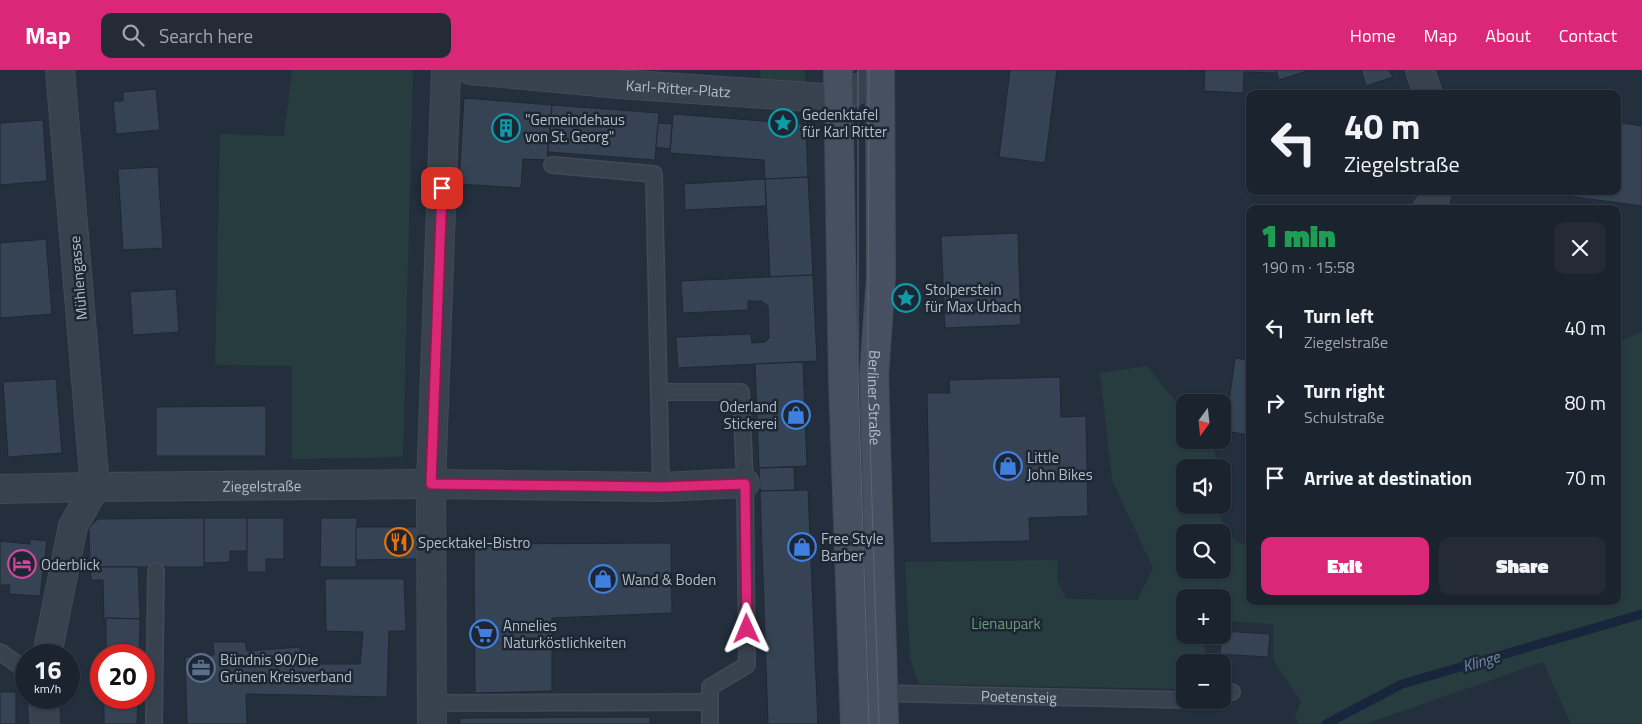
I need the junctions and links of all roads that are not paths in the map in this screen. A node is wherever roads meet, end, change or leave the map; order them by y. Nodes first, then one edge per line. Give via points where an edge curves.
1 (60, 70) edge
2 (446, 70) edge
3 (470, 70) edge
4 (838, 70) edge
5 (1420, 70) edge
6 (880, 74) edge
7 (1427, 90) edge
8 (839, 99) junction
9 (552, 165) dead end
10 (659, 392) junction
11 (431, 484) junction
12 (745, 484) junction
13 (95, 487) junction
14 (661, 487) junction
15 (0, 489) edge
16 (156, 571) dead end
17 (50, 644) edge
18 (0, 652) edge
19 (15, 662) edge
20 (853, 692) junction
21 (882, 692) junction
22 (1176, 700) edge
23 (710, 702) junction
24 (43, 709) edge
25 (431, 713) edge
26 (44, 724) edge
27 (154, 724) edge
28 (710, 724) edge
29 (855, 724) edge
30 (884, 724) edge

1 - 13 street, Mühlengasse
2 - 11 street
3 - 8 street, Karl-Ritter-Platz
4 - 8 street, Berliner Straße
5 - 7 street
6 - 8 street
6 - 21 street, Berliner Straße via 881,277 874,375
8 - 20 street, Berliner Straße
9 - 10 lane via 654,174
10 - 12 lane via 741,392
10 - 14 lane
11 - 13 street, Ziegelstraße
11 - 14 street, Ziegelstraße
11 - 25 street
12 - 14 street, Ziegelstraße
12 - 23 lane via 748,666 710,687
13 - 15 street, Ziegelstraße
13 - 17 street via 73,526
16 - 27 lane
18 - 19 lane
20 - 21 lane, Poetensteig
20 - 29 street, Berliner Straße
21 - 22 lane, Poetensteig
21 - 30 street, Berliner Straße
23 - 25 lane
23 - 28 lane
24 - 26 street

